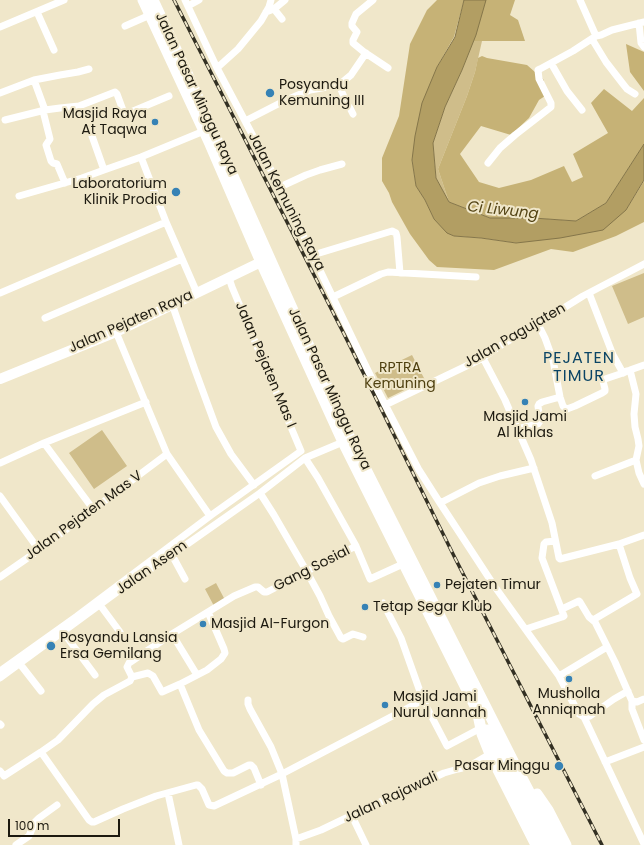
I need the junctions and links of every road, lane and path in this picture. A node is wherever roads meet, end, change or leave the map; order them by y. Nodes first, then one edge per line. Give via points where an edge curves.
1 (64, 0) edge
2 (143, 0) edge
3 (153, 0) edge
4 (199, 0) edge
5 (271, 0) edge
6 (285, 0) edge
7 (373, 0) edge
8 (580, 0) edge
9 (187, 3) edge
10 (274, 9) junction
11 (37, 12) junction
12 (266, 12) junction
13 (145, 17) junction
14 (282, 19) dead end
15 (642, 22) edge
16 (125, 26) dead end
17 (0, 27) edge
18 (594, 38) junction
19 (644, 47) edge
20 (54, 50) dead end
21 (366, 53) junction
22 (551, 63) junction
23 (216, 68) junction
24 (388, 68) dead end
25 (89, 69) dead end
26 (34, 80) junction
27 (339, 85) junction
28 (0, 93) edge
29 (635, 94) dead end
30 (169, 96) dead end
31 (582, 110) dead end
32 (44, 111) junction
33 (353, 114) dead end
34 (5, 120) dead end
35 (245, 121) junction
36 (92, 131) dead end
37 (202, 132) junction
38 (141, 157) junction
39 (488, 163) dead end
40 (342, 164) dead end
41 (104, 170) junction
42 (65, 183) junction
43 (280, 187) junction
44 (19, 196) dead end
45 (166, 222) junction
46 (313, 255) junction
47 (182, 259) junction
48 (259, 263) junction
49 (644, 264) edge
50 (400, 273) junction
51 (231, 277) junction
52 (476, 277) dead end
53 (0, 293) edge
54 (197, 293) junction
55 (588, 293) junction
56 (333, 297) junction
57 (172, 304) junction
58 (45, 318) dead end
59 (538, 324) junction
60 (116, 332) junction
61 (483, 358) junction
62 (644, 365) edge
63 (630, 370) junction
64 (623, 373) junction
65 (0, 378) edge
66 (560, 397) junction
67 (146, 402) junction
68 (385, 405) junction
69 (517, 428) junction
70 (343, 442) junction
71 (44, 443) junction
72 (167, 454) junction
73 (306, 458) junction
74 (636, 460) junction
75 (0, 463) edge
76 (534, 468) junction
77 (595, 476) dead end
78 (644, 484) edge
79 (254, 485) junction
80 (260, 492) junction
81 (0, 496) edge
82 (440, 503) junction
83 (93, 509) junction
84 (210, 516) junction
85 (644, 535) edge
86 (555, 541) junction
87 (618, 544) junction
88 (356, 546) junction
89 (39, 550) junction
90 (172, 555) junction
91 (403, 564) junction
92 (307, 572) junction
93 (0, 577) edge
94 (185, 579) dead end
95 (641, 593) edge
96 (383, 603) dead end
97 (100, 605) junction
98 (562, 609) junction
99 (208, 612) junction
100 (593, 620) junction
101 (526, 629) junction
102 (64, 632) junction
103 (120, 632) dead end
104 (172, 634) junction
105 (363, 637) dead end
106 (607, 647) junction
107 (20, 664) junction
108 (0, 671) edge
109 (95, 675) dead end
110 (197, 675) junction
111 (559, 676) junction
112 (132, 677) junction
113 (0, 678) edge
114 (180, 684) junction
115 (41, 691) dead end
116 (628, 691) junction
117 (644, 699) edge
118 (248, 700) dead end
119 (423, 700) junction
120 (632, 702) junction
121 (477, 710) junction
122 (584, 717) junction
123 (481, 728) junction
124 (644, 740) edge
125 (644, 747) edge
126 (41, 752) junction
127 (490, 754) junction
128 (605, 762) junction
129 (0, 770) edge
130 (519, 772) junction
131 (282, 774) junction
132 (261, 784) junction
133 (168, 793) junction
134 (58, 805) dead end
135 (352, 816) junction
136 (296, 842) edge
137 (644, 844) edge
138 (16, 845) edge
139 (179, 845) edge
140 (366, 845) edge
141 (536, 845) edge
142 (547, 845) edge
143 (557, 845) edge
144 (566, 845) edge

1 - 11 street
2 - 13 main road, Jalan Pasar Minggu Raya
3 - 130 main road, Jalan Pasar Minggu Raya via 350,438
4 - 9 street
5 - 12 street
6 - 10 street
7 - 21 street via 356,14 352,22 357,32 353,43
8 - 18 street
9 - 23 street, Jalan Kemuning Raya
10 - 12 street
10 - 14 street
11 - 17 street
11 - 20 street
12 - 23 street via 238,49
13 - 16 street
13 - 37 main road, Jalan Pasar Minggu Raya
15 - 18 street
15 - 19 street via 641,43
18 - 22 street
18 - 29 street via 604,60 627,89
21 - 24 street
21 - 27 street via 351,75
22 - 31 street via 567,91
22 - 39 street via 538,70 539,81 551,107 500,148
23 - 35 street, Jalan Kemuning Raya
25 - 26 street
26 - 28 street
26 - 32 street
27 - 33 street
27 - 35 street via 310,90
30 - 32 street via 125,114 116,92 79,106
32 - 34 street
32 - 42 street via 50,140 46,145 51,161 57,164
35 - 43 street, Jalan Kemuning Raya
36 - 41 street
37 - 38 street
37 - 48 main road, Jalan Pasar Minggu Raya
38 - 41 street
38 - 45 street
40 - 43 street via 306,175
41 - 42 street
42 - 44 street
43 - 46 street, Jalan Kemuning Raya
45 - 47 street
45 - 53 street
46 - 50 street via 392,231 397,237
46 - 56 street, Jalan Kemuning Raya
47 - 54 street
47 - 58 street
48 - 51 main road, Jalan Pejaten Raya
48 - 70 main road, Jalan Pasar Minggu Raya
49 - 55 street, Jalan Pagujaten
50 - 52 street
50 - 56 street via 381,274
51 - 54 main road, Jalan Pejaten Raya
51 - 79 street, Jalan Pejaten Mas I via 232,287 301,451
54 - 57 main road, Jalan Pejaten Raya
55 - 59 street, Jalan Pagujaten
55 - 64 street
56 - 68 street, Jalan Kemuning Raya
57 - 60 main road, Jalan Pejaten Raya
57 - 79 street via 216,427 231,454
59 - 61 street, Jalan Pagujaten
59 - 66 street via 553,360
60 - 65 main road, Jalan Pejaten Raya
60 - 67 street
61 - 68 street, Jalan Pagujaten
61 - 69 street
62 - 63 street
63 - 64 street
63 - 74 street via 636,394 634,414 639,446
64 - 66 street via 605,379 605,391 575,406 565,408
66 - 69 street via 539,404 538,424
67 - 71 street
67 - 72 street
68 - 82 street, Jalan Kemuning Raya via 419,470
69 - 76 street
70 - 73 street, Jalan Asem
70 - 91 main road, Jalan Pasar Minggu Raya
71 - 75 street
71 - 83 street
72 - 83 street, Jalan Pejaten Mas V
72 - 84 street
73 - 80 street, Jalan Asem
73 - 88 street
74 - 77 street
74 - 78 street
76 - 82 street via 479,483
76 - 86 street via 552,523
79 - 84 street
80 - 90 street, Jalan Asem
80 - 92 street
81 - 89 street
82 - 101 street, Jalan Kemuning Raya
83 - 89 street, Jalan Pejaten Mas V
84 - 108 street
85 - 87 street
86 - 87 street via 560,559
86 - 98 street via 544,544 542,558
87 - 95 street via 630,578
88 - 91 street, Gang Sosial via 373,577
88 - 92 street, Gang Sosial
89 - 93 street, Jalan Pejaten Mas V
90 - 94 street
90 - 97 street, Jalan Asem
91 - 121 main road, Jalan Pasar Minggu Raya
92 - 99 street, Gang Sosial via 267,592 255,587
92 - 105 street via 341,638 353,634
95 - 100 street
96 - 119 street via 401,638
97 - 102 street, Jalan Asem
97 - 103 street
98 - 100 street via 579,601
98 - 101 street via 562,618
99 - 104 street, Gang Sosial
99 - 110 street via 225,653 207,670
100 - 106 street
101 - 111 street, Jalan Kemuning Raya
102 - 107 street, Jalan Asem
102 - 109 street
104 - 110 street
104 - 112 street, Gang Sosial via 129,663 127,667
106 - 111 street
106 - 116 street
107 - 113 street, Jalan Asem
107 - 115 street
110 - 114 street
111 - 122 street, Jalan Kemuning Raya via 579,714
112 - 114 street via 148,673 153,676 162,692
112 - 126 street via 130,681 93,704 58,740
114 - 132 street via 199,730 224,771 233,773 251,765
116 - 120 street
116 - 122 street via 590,716
117 - 120 street
118 - 131 street via 250,710 272,747
119 - 123 street via 451,744
119 - 131 street
120 - 124 street via 632,709
121 - 123 main road, Jalan Pasar Minggu Raya
121 - 142 main road, Jalan Pasar Minggu Raya
122 - 128 street, Jalan Kemuning Raya
123 - 127 main road, Jalan Pasar Minggu Raya
125 - 128 street
126 - 129 street via 4,776
126 - 133 street via 92,822
127 - 135 street, Jalan Rajawali via 473,764 444,773
127 - 141 main road, Jalan Pasar Minggu Raya
128 - 137 street, Jalan Kemuning Raya
130 - 143 main road, Jalan Pasar Minggu Raya
130 - 144 main road, Jalan Pasar Minggu Raya via 548,810
131 - 132 street
131 - 136 street
132 - 133 street via 211,806 198,785
133 - 139 street
134 - 138 street via 39,818 29,836
135 - 136 street, Jalan Rajawali
135 - 140 street

